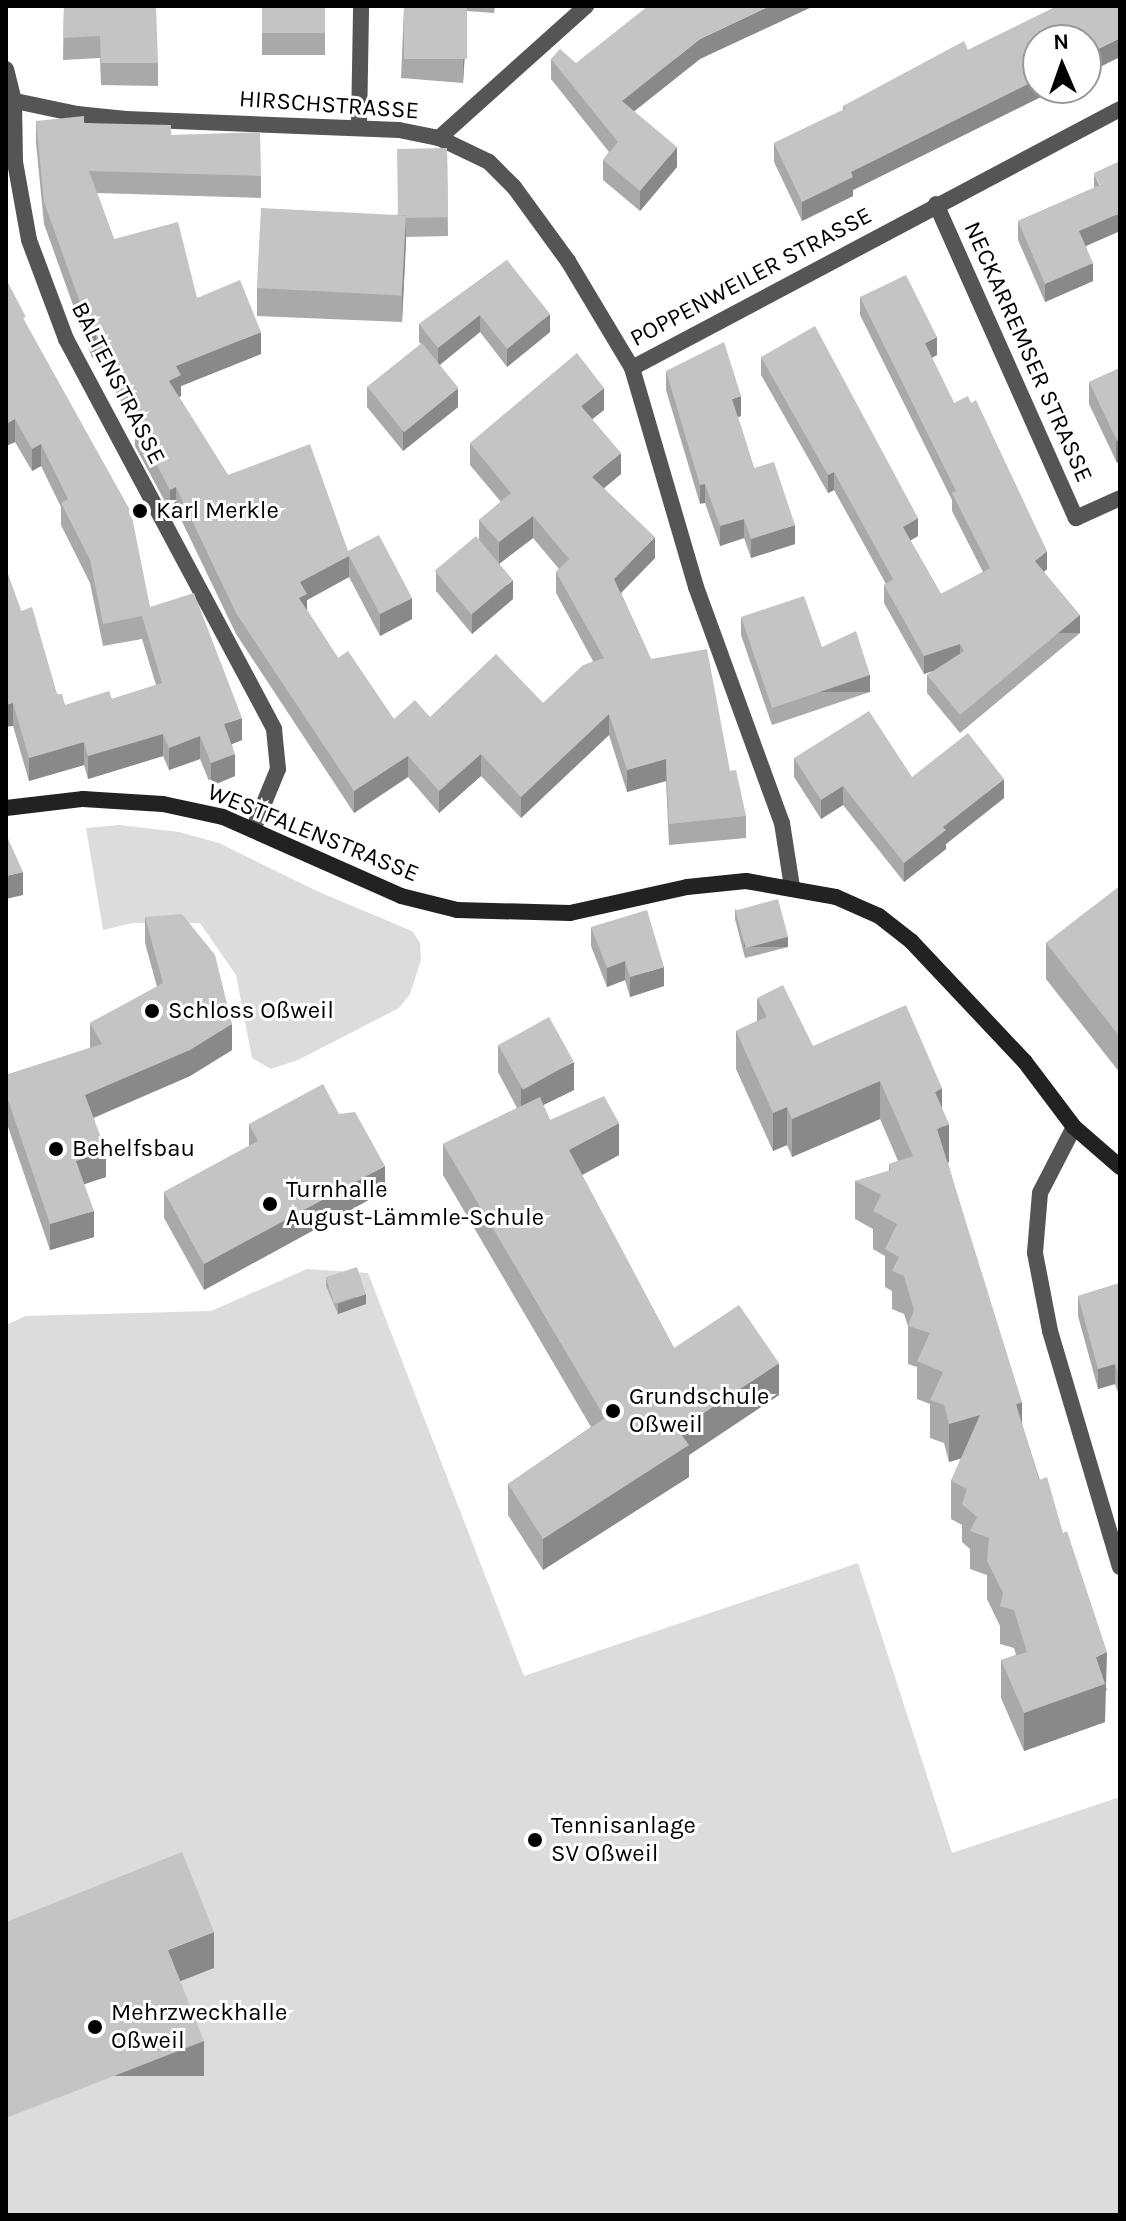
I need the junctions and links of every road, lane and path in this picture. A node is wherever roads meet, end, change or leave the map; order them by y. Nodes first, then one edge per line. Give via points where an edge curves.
1 (361, 6) edge
2 (586, 6) edge
3 (6, 69) edge
4 (10, 99) edge
5 (1120, 109) edge
6 (359, 126) junction
7 (439, 138) junction
8 (936, 204) junction
9 (632, 368) junction
10 (1120, 498) edge
11 (6, 808) edge
12 (253, 830) junction
13 (792, 887) junction
14 (1074, 1127) junction
15 (1120, 1167) edge
16 (1117, 1546) edge
17 (1120, 1567) edge

1 - 6 street
2 - 7 street
3 - 4 street, BALTENSTRASSE
4 - 6 street, HIRSCHSTRASSE via 126,119
4 - 12 street, BALTENSTRASSE via 22,210 66,339 274,729 278,769
5 - 8 street, POPPENWEILER STRASSE
6 - 7 street, HIRSCHSTRASSE
7 - 9 street, HIRSCHSTRASSE via 489,162 514,187 568,261
8 - 9 street, POPPENWEILER STRASSE
8 - 10 street, NECKARREMSER STRASSE via 1076,518
9 - 13 street, POPPENWEILER STRASSE via 696,587 782,823
11 - 12 main road, WESTFALENSTRASSE via 83,799 163,804 223,817
12 - 13 main road, WESTFALENSTRASSE via 401,896 457,910 570,913 687,887 746,881
13 - 14 main road, WESTFALENSTRASSE via 879,916 911,941 1025,1062
14 - 15 main road, WESTFALENSTRASSE
14 - 16 street via 1040,1193 1035,1253 1050,1331
16 - 17 street

